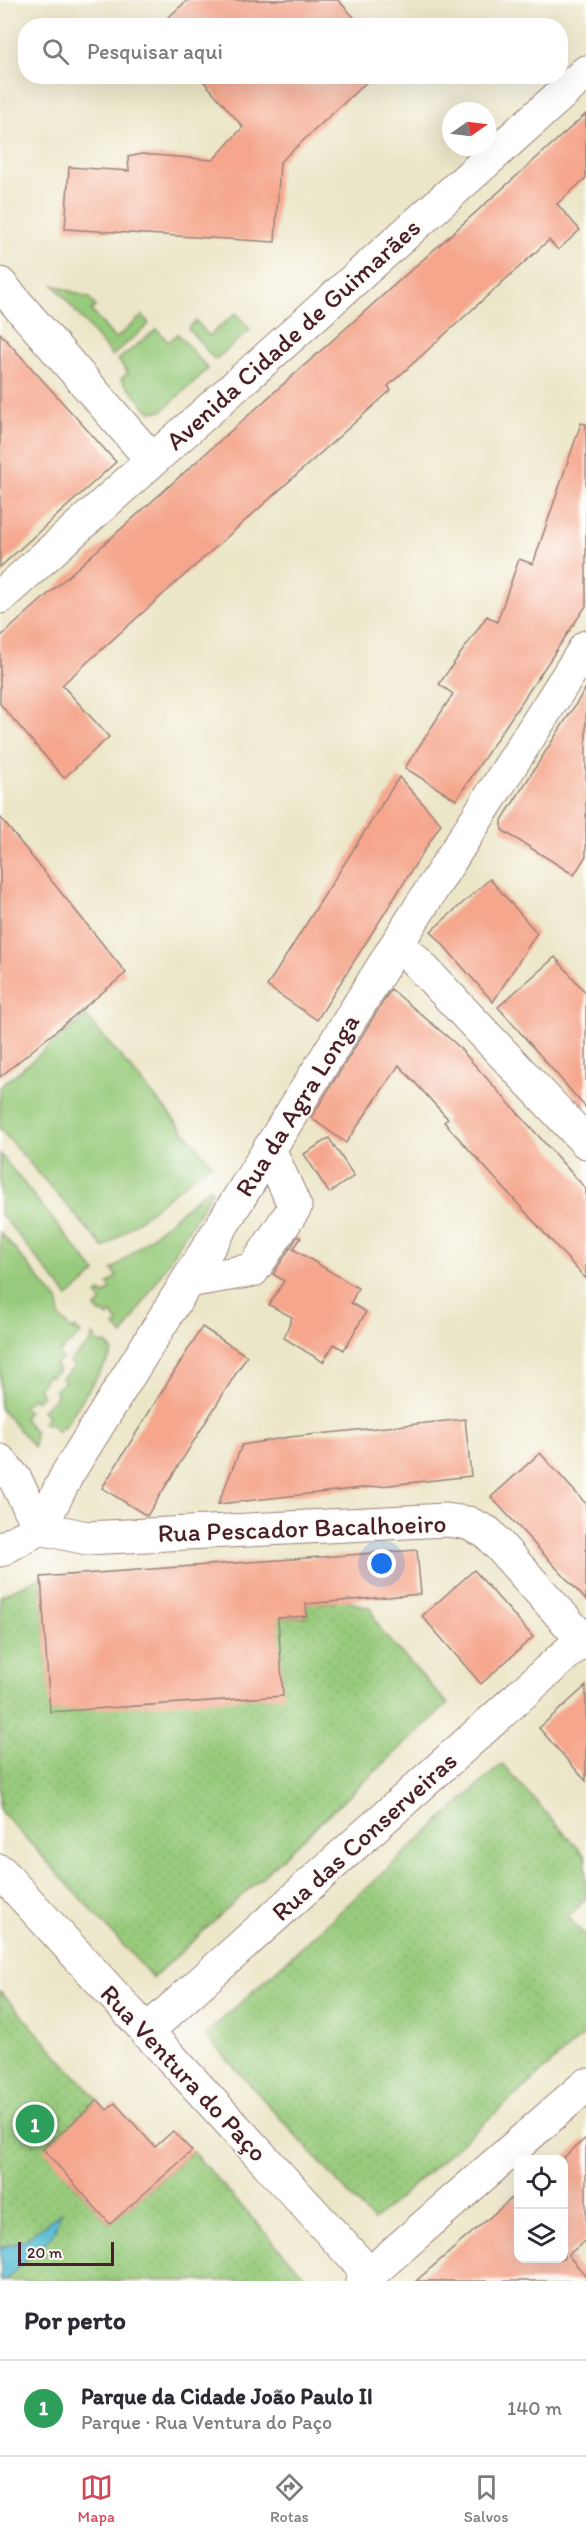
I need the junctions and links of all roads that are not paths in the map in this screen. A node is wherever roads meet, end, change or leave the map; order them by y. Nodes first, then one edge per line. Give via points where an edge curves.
1 (586, 72) edge
2 (0, 284) edge
3 (152, 460) junction
4 (0, 597) edge
5 (586, 647) edge
6 (395, 947) junction
7 (586, 1142) edge
8 (269, 1149) junction
9 (188, 1281) junction
10 (0, 1461) edge
11 (40, 1528) junction
12 (0, 1551) edge
13 (584, 1641) edge
14 (0, 1872) edge
15 (146, 2032) junction
16 (586, 2085) edge
17 (366, 2278) edge

1 - 3 street, Avenida Cidade de Guimarães
2 - 3 street
3 - 4 street, Avenida Cidade de Guimarães
5 - 6 street, Rua da Agra Longa
6 - 7 street via 412,957
6 - 8 street, Rua da Agra Longa
8 - 9 street, Rua da Agra Longa
8 - 9 street via 295,1207 253,1270
9 - 11 street, Rua da Agra Longa via 68,1473
10 - 11 street via 15,1479
11 - 12 street
11 - 13 street, Rua Pescador Bacalhoeiro via 87,1538 446,1520 468,1523 488,1533
13 - 15 street, Rua das Conserveiras
14 - 15 street, Rua Ventura do Paço
15 - 17 street, Rua Ventura do Paço
16 - 17 street

